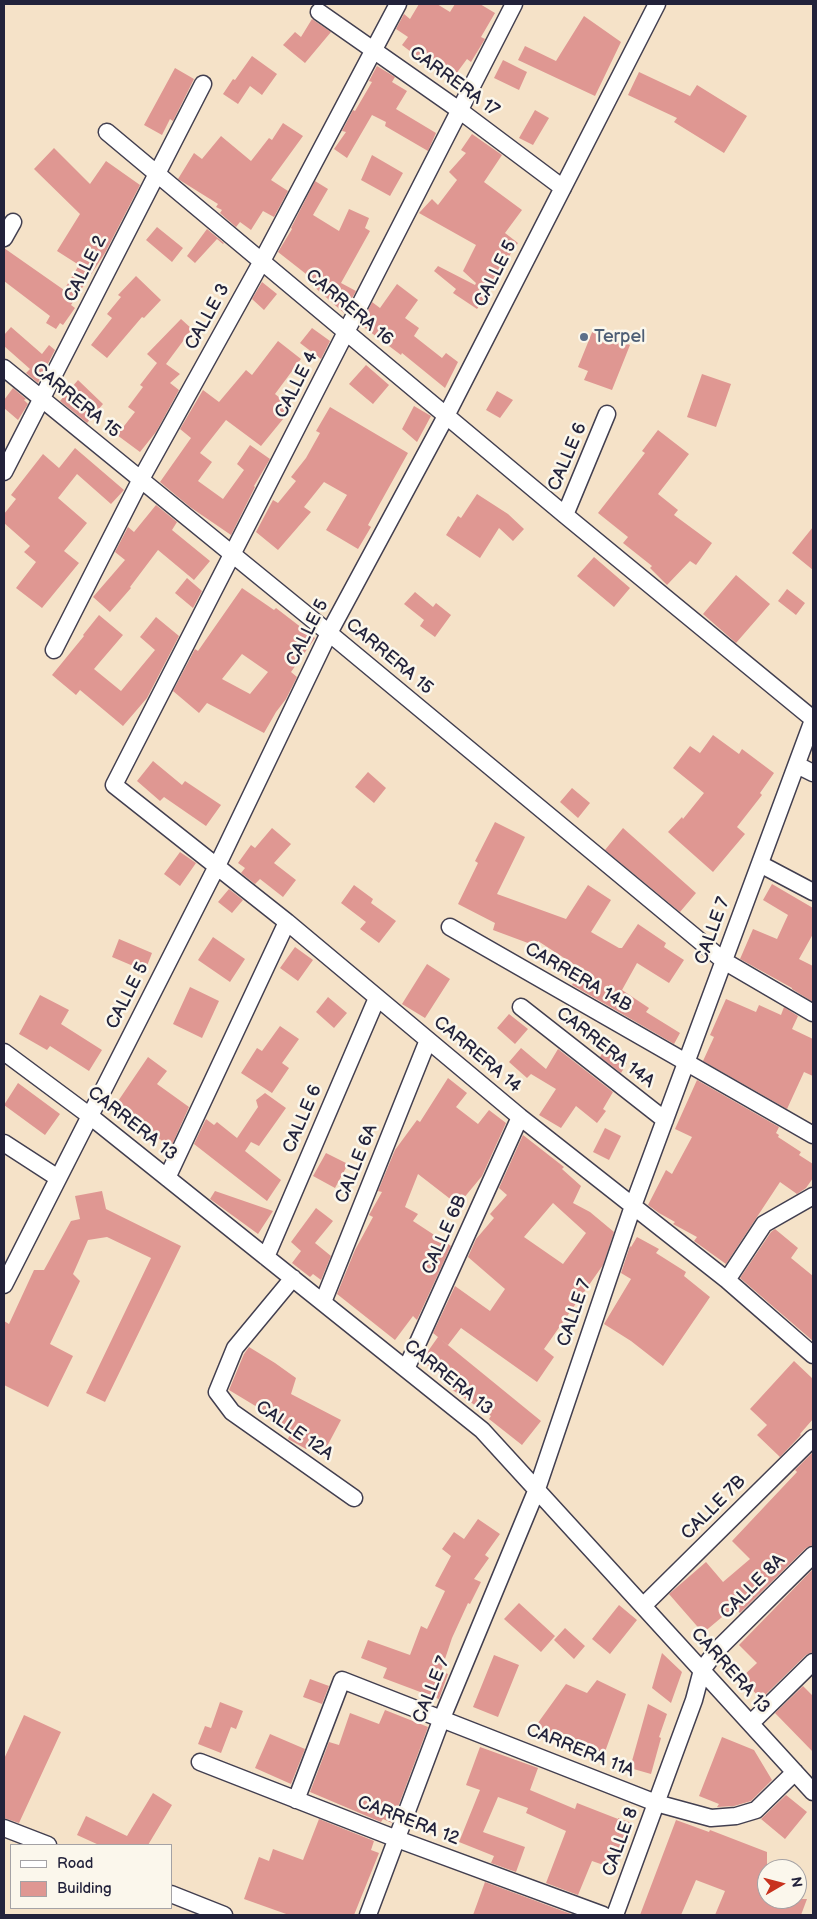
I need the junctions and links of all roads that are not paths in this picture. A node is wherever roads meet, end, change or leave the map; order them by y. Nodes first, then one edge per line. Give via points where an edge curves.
1 (398, 4) edge
2 (514, 4) edge
3 (657, 4) edge
4 (319, 12) dead end
5 (374, 49) junction
6 (203, 84) dead end
7 (459, 110) junction
8 (107, 132) dead end
9 (157, 174) junction
10 (563, 188) junction
11 (13, 222) dead end
12 (4, 238) edge
13 (262, 261) junction
14 (347, 332) junction
15 (4, 368) edge
16 (41, 399) junction
17 (607, 414) dead end
18 (446, 416) junction
19 (4, 472) edge
20 (140, 479) junction
21 (565, 515) junction
22 (232, 554) junction
23 (329, 633) junction
24 (54, 650) dead end
25 (813, 720) edge
26 (797, 765) junction
27 (813, 774) edge
28 (114, 785) joint
29 (760, 864) junction
30 (217, 866) junction
31 (813, 892) edge
32 (288, 922) junction
33 (450, 927) dead end
34 (724, 961) junction
35 (377, 998) junction
36 (521, 1007) dead end
37 (813, 1012) edge
38 (428, 1040) junction
39 (4, 1052) edge
40 (686, 1064) junction
41 (90, 1116) junction
42 (520, 1117) junction
43 (665, 1120) junction
44 (813, 1135) edge
45 (4, 1143) edge
46 (58, 1178) junction
47 (167, 1178) junction
48 (813, 1196) edge
49 (632, 1206) junction
50 (266, 1257) junction
51 (292, 1278) junction
52 (727, 1280) junction
53 (4, 1285) edge
54 (322, 1302) junction
55 (813, 1355) edge
56 (406, 1369) junction
57 (813, 1438) edge
58 (537, 1489) junction
59 (354, 1498) dead end
60 (813, 1555) edge
61 (643, 1606) junction
62 (813, 1662) edge
63 (702, 1670) junction
64 (442, 1718) junction
65 (751, 1724) junction
66 (200, 1762) dead end
67 (795, 1772) junction
68 (812, 1789) edge
69 (296, 1800) junction
70 (656, 1804) junction
71 (4, 1828) edge
72 (397, 1839) junction
73 (45, 1844) edge
74 (172, 1894) edge
75 (224, 1915) edge
76 (368, 1915) edge
77 (603, 1915) edge
78 (616, 1915) edge

1 - 5 street, CALLE 3
2 - 7 street, CALLE 4
3 - 10 street, CALLE 5
4 - 5 street, CARRERA 17
5 - 7 street, CARRERA 17
5 - 13 street, CALLE 3
6 - 9 street, CALLE 2
7 - 10 street, CARRERA 17
7 - 14 street, CALLE 4
8 - 9 street, CARRERA 16
9 - 13 street, CARRERA 16
9 - 16 street, CALLE 2
10 - 18 street, CALLE 5
11 - 12 street
13 - 14 street, CARRERA 16
13 - 20 street, CALLE 3
14 - 18 street, CARRERA 16
14 - 22 street, CALLE 4
15 - 16 street, CARRERA 15
16 - 19 street, CALLE 2
16 - 20 street, CARRERA 15
17 - 21 street, CALLE 6
18 - 21 street, CARRERA 16
18 - 23 street, CALLE 5
20 - 22 street, CARRERA 15
20 - 24 street, CALLE 3
21 - 25 street, CARRERA 16
22 - 23 street, CARRERA 15
22 - 28 street, CALLE 4
23 - 30 street, CALLE 5
23 - 34 street, CARRERA 15
25 - 26 street, CALLE 7
26 - 27 street
26 - 29 street, CALLE 7
28 - 30 street, CARRERA 14
29 - 31 street
29 - 34 street, CALLE 7
30 - 32 street, CARRERA 14
30 - 41 street, CALLE 5
32 - 35 street, CARRERA 14
32 - 47 street
33 - 40 street, CARRERA 14B
34 - 37 street
34 - 40 street, CALLE 7
35 - 38 street, CARRERA 14
35 - 50 street, CALLE 6
36 - 43 street, CARRERA 14A
38 - 42 street, CARRERA 14
38 - 54 street, CALLE 6A
39 - 41 street, CARRERA 13
40 - 43 street, CALLE 7
40 - 44 street, CARRERA 14B
41 - 46 street, CALLE 5
41 - 47 street, CARRERA 13
42 - 49 street, CARRERA 14
42 - 56 street, CALLE 6B
43 - 49 street, CALLE 7
45 - 46 street
46 - 53 street, CALLE 5
47 - 50 street, CARRERA 13
48 - 52 street via 764,1224
49 - 52 street, CARRERA 14
49 - 58 street, CALLE 7
50 - 51 street, CARRERA 13
51 - 54 street, CARRERA 13
51 - 59 street, CALLE 12A via 235,1348 216,1392 232,1412
52 - 55 street, CARRERA 14
54 - 56 street, CARRERA 13
56 - 58 street, CARRERA 13 via 482,1430
57 - 61 street, CALLE 7B
58 - 61 street, CARRERA 13
58 - 64 street, CALLE 7
60 - 63 street, CALLE 8A via 717,1650
61 - 63 street, CARRERA 13
62 - 65 street
63 - 65 street, CARRERA 13
63 - 70 street, CALLE 8
64 - 69 street, CARRERA 11A via 342,1680
64 - 70 street, CARRERA 11A
64 - 72 street, CALLE 7
65 - 67 street, CARRERA 13
66 - 69 street, CARRERA 12
67 - 68 street, CARRERA 13
67 - 70 street, CARRERA 11A via 756,1810 736,1816 711,1818
69 - 72 street, CARRERA 12
70 - 78 street, CALLE 8
71 - 73 street
72 - 76 street, CALLE 7
72 - 77 street, CARRERA 12
74 - 75 street

